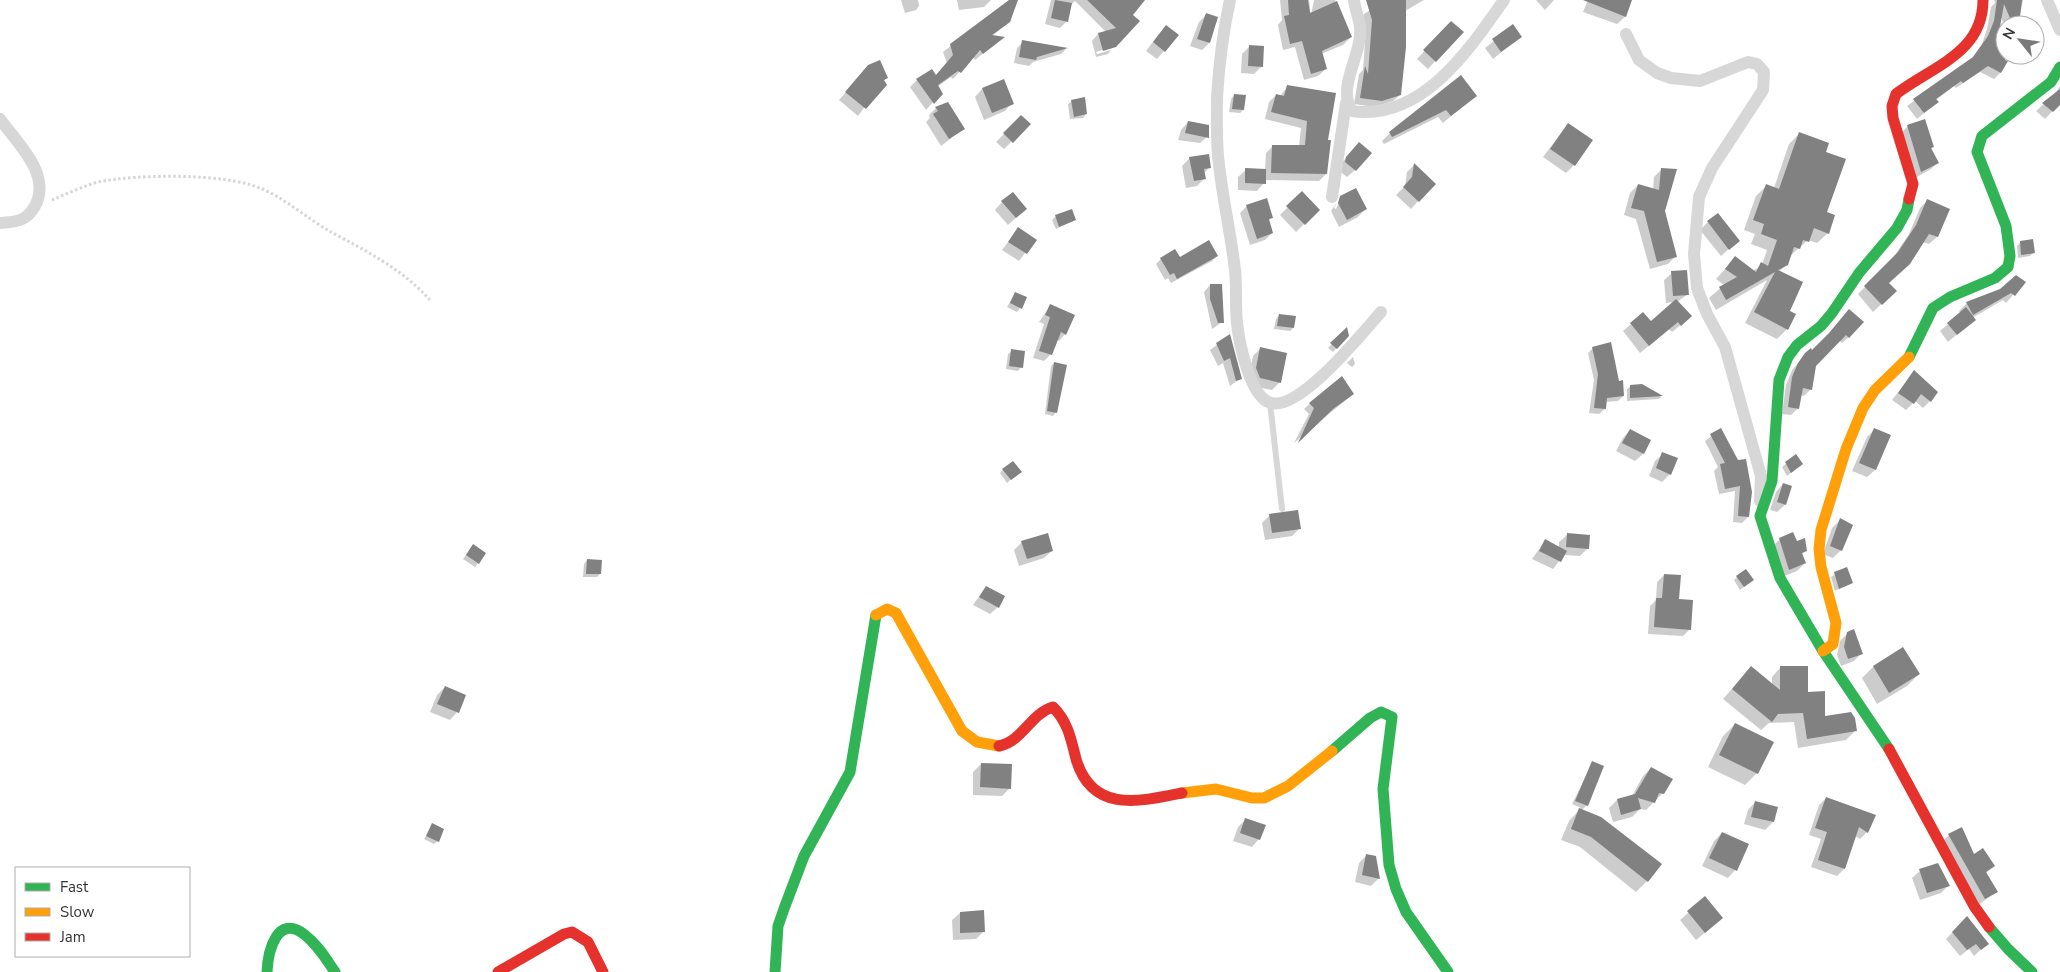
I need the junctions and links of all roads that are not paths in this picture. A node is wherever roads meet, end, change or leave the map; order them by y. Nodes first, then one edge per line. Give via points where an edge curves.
1 (1230, 0) edge
2 (1354, 0) edge
3 (1504, 0) edge
4 (1982, 0) edge
5 (2047, 0) edge
6 (2060, 30) edge
7 (1626, 34) dead end
8 (2060, 67) edge
9 (1346, 102) junction
10 (0, 119) edge
11 (1332, 197) dead end
12 (0, 223) edge
13 (1381, 312) dead end
14 (1270, 403) junction
15 (1282, 509) dead end
16 (1760, 516) junction
17 (1822, 651) junction
18 (267, 972) edge
19 (335, 972) edge
20 (498, 972) edge
21 (603, 972) edge
22 (775, 972) edge
23 (1448, 972) edge
24 (2032, 972) edge

1 - 14 street via 1222,35 1217,98 1218,164 1235,272 1237,323 1242,350 1258,396
2 - 9 street via 1360,42 1348,80
3 - 9 street via 1477,38 1433,86 1386,110 1352,111
4 - 16 street via 1984,9 1979,29 1970,44 1896,94 1893,118 1913,184 1907,210 1897,228 1859,273 1832,313 1788,357 1779,380 1772,481
5 - 6 street
7 - 16 street via 1639,60 1657,73 1671,78 1700,81 1748,62 1757,64 1764,72 1763,90 1712,168 1699,197 1694,254 1697,288 1725,347 1761,476
8 - 17 street via 2051,82 1982,136 1978,144 1977,152 2009,239 2008,267 2000,276 1933,307 1911,354 1901,369 1871,395 1856,426 1819,533 1822,572 1837,626 1833,644
9 - 11 street
10 - 12 street via 36,168 40,188 30,215 18,222
13 - 14 street via 1342,355 1294,398 1280,404
14 - 15 lane
16 - 17 street via 1780,578
17 - 24 street via 1894,756 1974,906 1990,929
18 - 19 street via 267,957 275,936 284,931 294,931 310,941
20 - 21 street via 572,932 588,942
22 - 23 street via 778,926 785,906 804,856 850,772 874,620 877,613 887,609 896,613 961,731 994,748 1008,744 1044,708 1053,707 1062,714 1083,776 1094,790 1107,798 1129,801 1217,788 1263,798 1309,770 1370,718 1381,712 1392,717 1394,731 1383,785 1391,876 1401,904 1441,957

